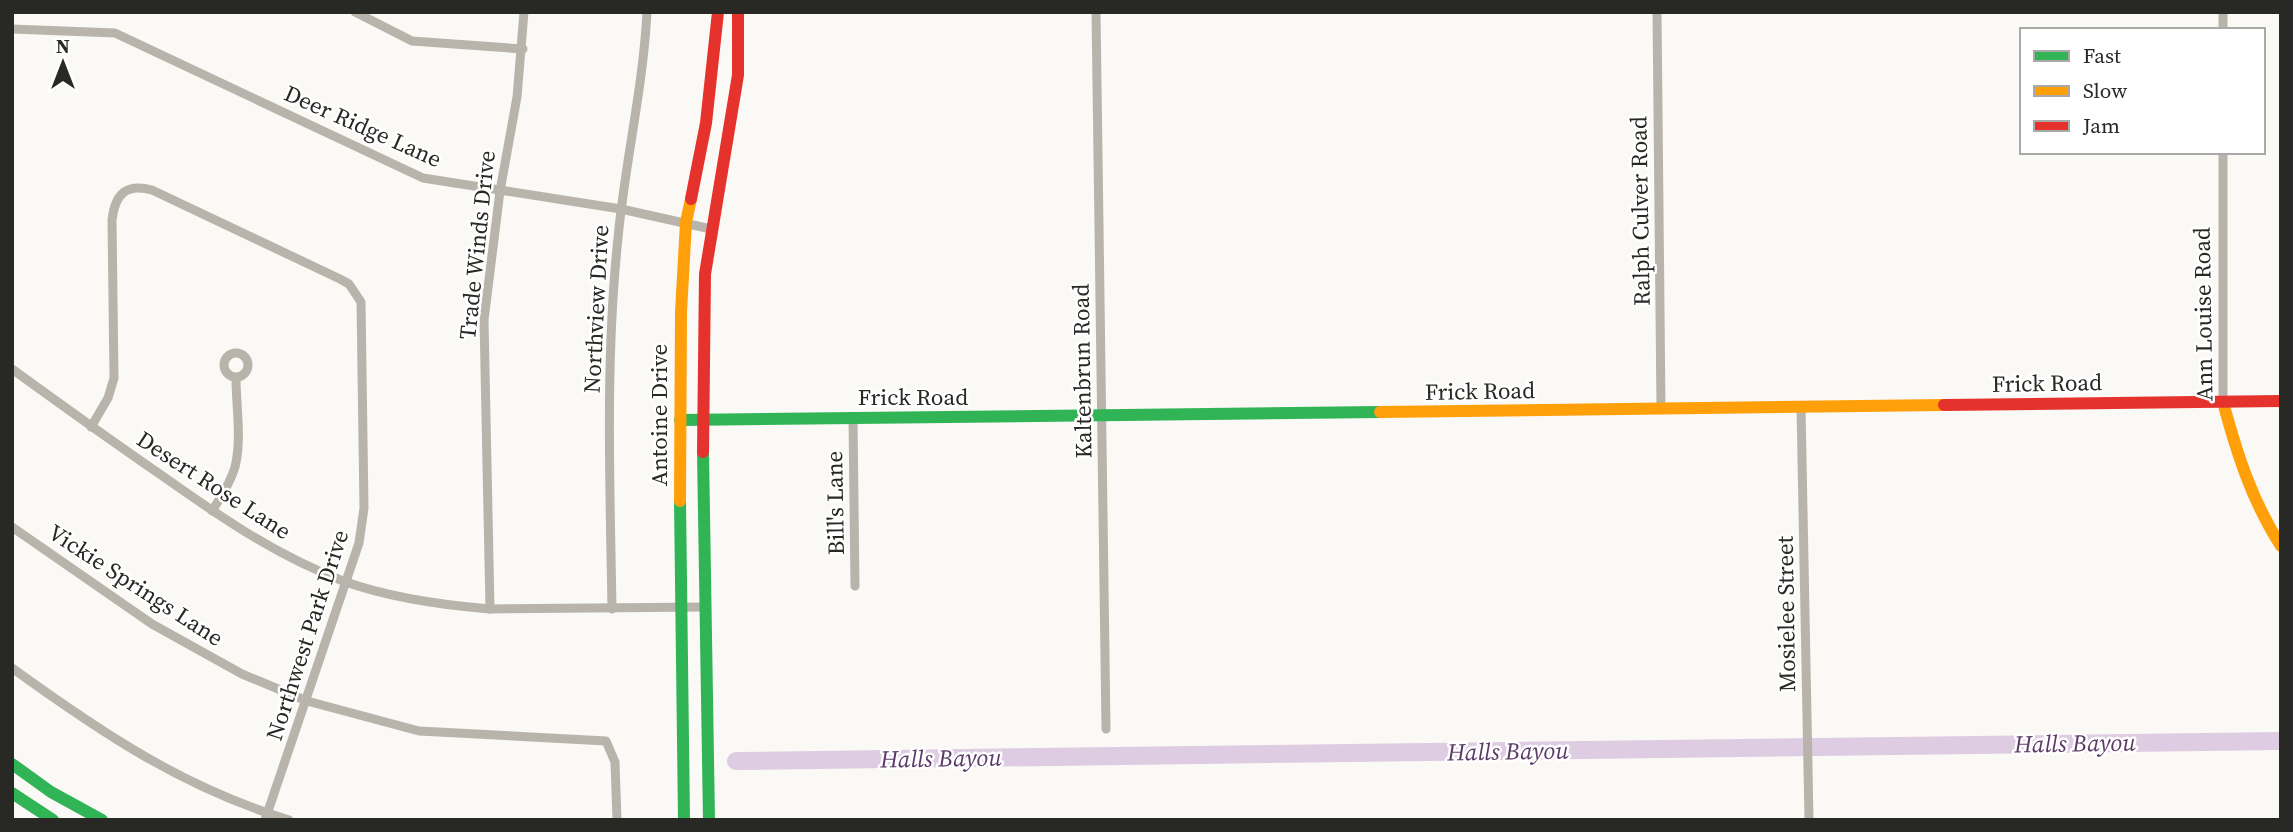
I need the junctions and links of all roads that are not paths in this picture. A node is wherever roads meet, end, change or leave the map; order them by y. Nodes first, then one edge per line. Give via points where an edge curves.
1 (355, 12) edge
2 (524, 12) edge
3 (647, 12) edge
4 (718, 12) edge
5 (738, 12) edge
6 (1096, 12) edge
7 (1657, 12) edge
8 (12, 29) edge
9 (523, 49) junction
10 (2223, 154) edge
11 (500, 191) junction
12 (621, 209) junction
13 (686, 222) junction
14 (711, 229) junction
15 (12, 369) edge
16 (236, 378) dead end
17 (2281, 401) edge
18 (2223, 402) junction
19 (1801, 407) junction
20 (1661, 409) junction
21 (1102, 416) junction
22 (853, 418) junction
23 (680, 420) junction
24 (702, 420) junction
25 (91, 426) junction
26 (212, 511) junction
27 (12, 527) edge
28 (2281, 546) edge
29 (346, 582) junction
30 (855, 586) dead end
31 (704, 607) junction
32 (680, 608) junction
33 (490, 609) junction
34 (612, 609) junction
35 (12, 668) edge
36 (307, 701) junction
37 (1106, 729) dead end
38 (12, 764) edge
39 (12, 793) edge
40 (267, 816) edge
41 (53, 820) edge
42 (102, 820) edge
43 (289, 820) edge
44 (617, 820) edge
45 (684, 820) edge
46 (709, 820) edge
47 (1809, 820) edge

1 - 9 street via 412,41
2 - 9 street, Trade Winds Drive
3 - 12 street, Northview Drive via 641,85
4 - 13 main road, Antoine Drive via 706,123
5 - 14 main road, Antoine Drive via 738,75
6 - 21 street, Kaltenbrun Road
7 - 20 street, Ralph Culver Road
8 - 11 street, Deer Ridge Lane via 115,33 423,178
9 - 11 street, Trade Winds Drive
10 - 18 street, Ann Louise Road
11 - 12 street, Deer Ridge Lane
11 - 33 street, Trade Winds Drive via 484,320
12 - 13 street, Deer Ridge Lane
12 - 34 street, Northview Drive via 611,355
13 - 14 street, Deer Ridge Lane
13 - 23 main road, Antoine Drive
14 - 24 main road, Antoine Drive via 705,274
15 - 25 street, Desert Rose Lane
16 - 26 street via 237,453
17 - 18 main road, Frick Road
18 - 19 main road, Frick Road
18 - 28 main road, Ann Louise Road via 2248,489
19 - 20 main road, Frick Road
19 - 47 street, Mosielee Street
20 - 21 main road, Frick Road
21 - 22 main road, Frick Road
21 - 37 street, Kaltenbrun Road
22 - 24 main road, Frick Road
22 - 30 street, Bill's Lane
23 - 24 main road, Frick Road
23 - 32 main road, Antoine Drive
24 - 31 main road, Antoine Drive
25 - 26 street, Desert Rose Lane
25 - 29 street, Northwest Park Drive via 114,377 112,220 117,201 128,189 152,190 349,284 361,302 363,320 364,508
26 - 29 street, Desert Rose Lane via 275,551
27 - 36 street, Vickie Springs Lane via 152,624 242,674
29 - 33 street, Desert Rose Lane via 398,596
29 - 36 street, Northwest Park Drive
31 - 32 street, Desert Rose Lane
31 - 46 main road, Antoine Drive
32 - 34 street, Desert Rose Lane
32 - 45 main road, Antoine Drive
33 - 34 street, Desert Rose Lane
35 - 40 street via 128,748
36 - 40 street, Northwest Park Drive
36 - 44 street, Vickie Springs Lane via 419,732 606,741 615,762
38 - 42 main road
39 - 41 main road
40 - 43 street

